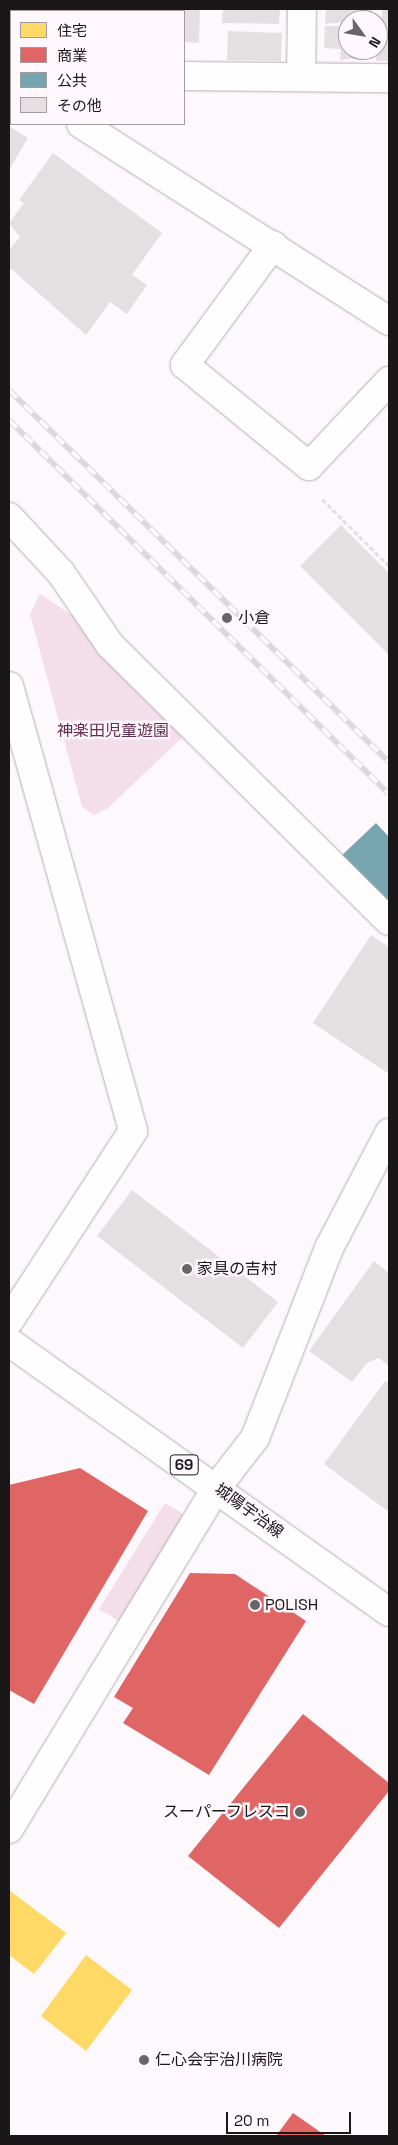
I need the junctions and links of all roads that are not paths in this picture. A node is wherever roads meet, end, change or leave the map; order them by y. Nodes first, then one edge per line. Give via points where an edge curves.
1 (302, 9) edge
2 (185, 76) edge
3 (301, 77) junction
4 (389, 78) edge
5 (83, 125) edge
6 (272, 245) junction
7 (389, 321) edge
8 (389, 381) edge
9 (9, 517) edge
10 (9, 686) edge
11 (389, 921) edge
12 (389, 1133) edge
13 (9, 1321) edge
14 (9, 1342) edge
15 (217, 1487) junction
16 (389, 1612) edge
17 (9, 1829) edge

1 - 3 street
2 - 3 street
3 - 4 street
5 - 6 street
6 - 7 street
6 - 8 street via 185,365 309,466
9 - 11 street via 61,573 110,645
10 - 13 street via 133,1131
12 - 15 street via 329,1248 256,1438
14 - 15 street, 城陽宇治線 / 69
15 - 16 street, 城陽宇治線 / 69
15 - 17 street

